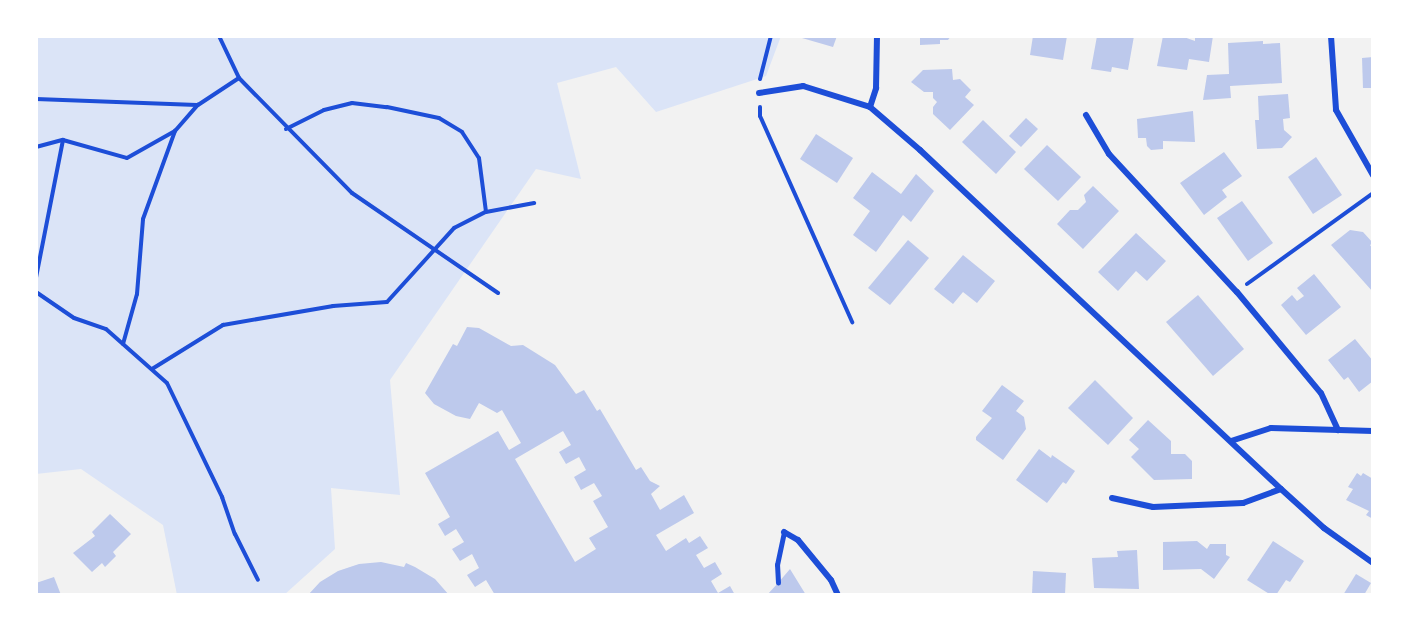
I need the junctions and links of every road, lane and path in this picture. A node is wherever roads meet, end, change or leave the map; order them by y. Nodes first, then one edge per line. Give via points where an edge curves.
1 (219, 36) edge
2 (771, 36) edge
3 (877, 36) edge
4 (1331, 36) edge
5 (239, 78) junction
6 (759, 93) junction
7 (36, 99) edge
8 (198, 105) junction
9 (870, 107) junction
10 (1086, 115) dead end
11 (286, 129) junction
12 (176, 131) junction
13 (63, 140) junction
14 (36, 147) edge
15 (1373, 176) edge
16 (1373, 193) edge
17 (534, 203) dead end
18 (486, 212) junction
19 (437, 249) junction
20 (36, 278) edge
21 (36, 291) edge
22 (1237, 292) junction
23 (498, 293) dead end
24 (852, 322) dead end
25 (123, 344) junction
26 (152, 369) junction
27 (1338, 430) junction
28 (1373, 431) edge
29 (1231, 441) junction
30 (1281, 489) junction
31 (1112, 498) dead end
32 (784, 532) joint
33 (1373, 563) edge
34 (258, 580) dead end
35 (777, 583) dead end
36 (838, 595) edge

1 - 5 path
2 - 6 path via 760,70
3 - 9 street via 876,88
4 - 15 street via 1336,110
5 - 8 path
5 - 11 path
6 - 9 street via 803,86
6 - 24 path via 760,116
7 - 8 path
8 - 12 path
9 - 29 street
10 - 22 street via 1109,154
11 - 18 path via 324,110 352,103 439,118 462,132 479,158
11 - 19 path via 352,193
12 - 13 path via 127,158
12 - 25 path via 143,219 137,294
13 - 14 path
13 - 20 path
16 - 22 path
17 - 18 path
18 - 19 path via 454,228
19 - 23 path
19 - 26 path via 387,302 333,306 223,325
21 - 25 path via 74,318 106,329
22 - 27 street via 1320,393
25 - 26 path
26 - 34 path via 167,383
27 - 28 street
27 - 29 street via 1271,428
29 - 30 street
30 - 31 street via 1243,503 1153,507
30 - 33 street via 1324,528
32 - 35 lane
32 - 36 street via 798,540 831,580

